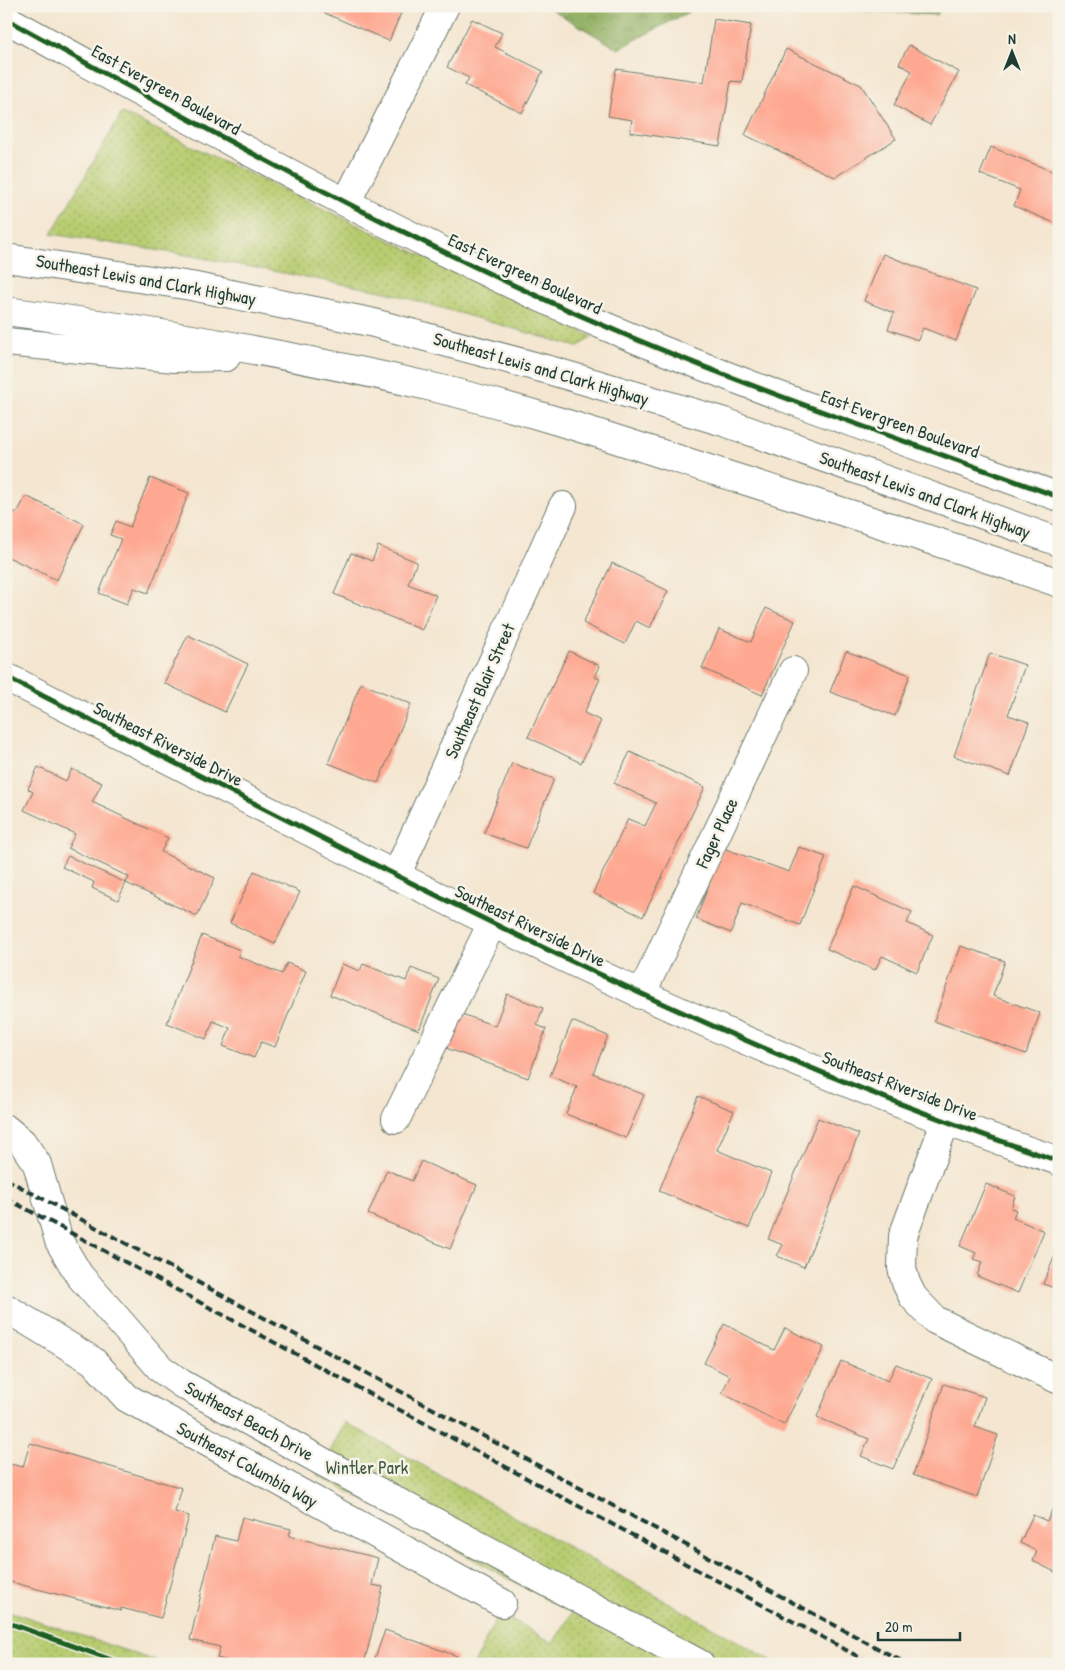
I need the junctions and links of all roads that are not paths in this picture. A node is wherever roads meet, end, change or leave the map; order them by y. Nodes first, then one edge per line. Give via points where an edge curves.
1 (445, 6) edge
2 (6, 18) edge
3 (347, 201) junction
4 (6, 258) edge
5 (6, 311) edge
6 (6, 342) edge
7 (287, 355) junction
8 (1059, 496) edge
9 (563, 506) dead end
10 (1059, 542) edge
11 (1059, 583) edge
12 (793, 671) dead end
13 (6, 677) edge
14 (396, 876) junction
15 (492, 923) junction
16 (641, 995) junction
17 (396, 1119) dead end
18 (946, 1120) junction
19 (6, 1129) edge
20 (1059, 1161) edge
21 (6, 1308) edge
22 (1057, 1379) dead end
23 (502, 1603) dead end
24 (700, 1664) edge

1 - 3 main road
2 - 3 main road, East Evergreen Boulevard via 211,131
3 - 8 main road, East Evergreen Boulevard via 447,253 608,327 731,376
4 - 10 main road, Southeast Lewis and Clark Highway via 191,286 370,322 549,370 724,422
5 - 7 main road
6 - 7 main road via 175,358
7 - 11 main road via 434,388 586,428 937,540
9 - 14 main road, Southeast Blair Street
12 - 16 main road, Fager Place
13 - 14 main road, Southeast Riverside Drive
14 - 15 main road, Southeast Riverside Drive
15 - 16 main road, Southeast Riverside Drive
15 - 17 main road
16 - 18 main road, Southeast Riverside Drive
18 - 20 main road, Southeast Riverside Drive
18 - 22 main road via 903,1236 902,1268 906,1283 913,1297 935,1320
19 - 24 main road, Southeast Beach Drive via 22,1142 36,1164 58,1241 79,1275 161,1369 322,1462
21 - 23 main road, Southeast Columbia Way via 93,1361 127,1398 150,1412

